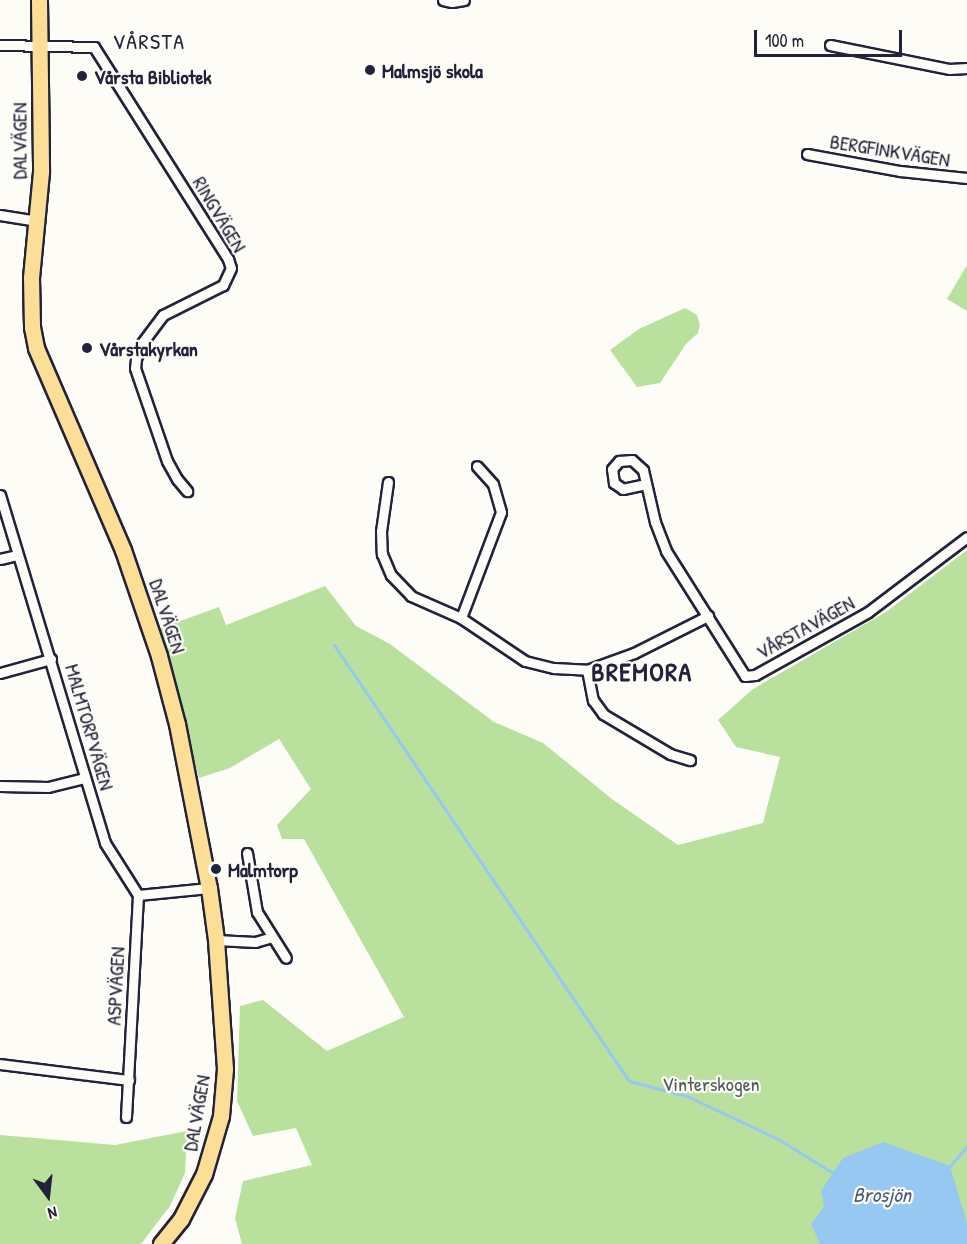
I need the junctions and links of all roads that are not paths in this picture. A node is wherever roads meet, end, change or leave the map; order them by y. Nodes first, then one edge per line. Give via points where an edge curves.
1 (39, 0) edge
2 (442, 0) edge
3 (464, 0) edge
4 (0, 45) edge
5 (830, 45) dead end
6 (40, 46) junction
7 (967, 68) edge
8 (807, 154) dead end
9 (967, 178) edge
10 (0, 215) edge
11 (38, 221) junction
12 (477, 466) dead end
13 (388, 482) dead end
14 (646, 484) dead end
15 (187, 490) dead end
16 (0, 495) edge
17 (967, 537) edge
18 (18, 555) junction
19 (0, 560) edge
20 (708, 616) junction
21 (461, 618) junction
22 (51, 659) junction
23 (587, 670) junction
24 (0, 673) edge
25 (690, 760) dead end
26 (85, 778) junction
27 (0, 786) edge
28 (247, 853) dead end
29 (209, 888) junction
30 (138, 895) junction
31 (273, 937) junction
32 (216, 940) junction
33 (286, 958) dead end
34 (0, 1065) edge
35 (129, 1080) junction
36 (126, 1117) dead end
37 (166, 1242) edge

1 - 6 main road, DALVÄGEN
2 - 3 street
4 - 6 street
5 - 7 street via 949,69
6 - 11 main road, DALVÄGEN
6 - 15 street, RINGVÄGEN via 94,47 213,233 231,268 227,280 218,288 163,315 142,343 136,359 135,368 168,461
8 - 9 street, BERGFINKVÄGEN via 900,171
10 - 11 street
11 - 29 main road, DALVÄGEN via 30,278 36,348 143,604 177,724
12 - 21 street via 493,484 501,512
13 - 21 street via 381,531 382,554 391,575 411,596
14 - 20 street, VÅRSTAVÄGEN via 666,551
16 - 18 street, MALMTORPVÄGEN
17 - 20 street, VÅRSTAVÄGEN via 868,612 755,675 745,676
18 - 19 street
18 - 22 street, MALMTORPVÄGEN
20 - 23 street via 634,653
21 - 23 street via 525,661
22 - 24 street
22 - 26 street, MALMTORPVÄGEN
23 - 25 street via 593,700 603,714 670,754
26 - 27 street via 48,787
26 - 30 street, MALMTORPVÄGEN via 105,843
28 - 31 street via 257,912
29 - 30 street
29 - 32 main road, DALVÄGEN
30 - 35 street, ASPVÄGEN
31 - 32 street via 255,942
31 - 33 street
32 - 37 main road, DALVÄGEN via 225,1070 221,1116 204,1174
34 - 35 street
35 - 36 street, ASPVÄGEN

